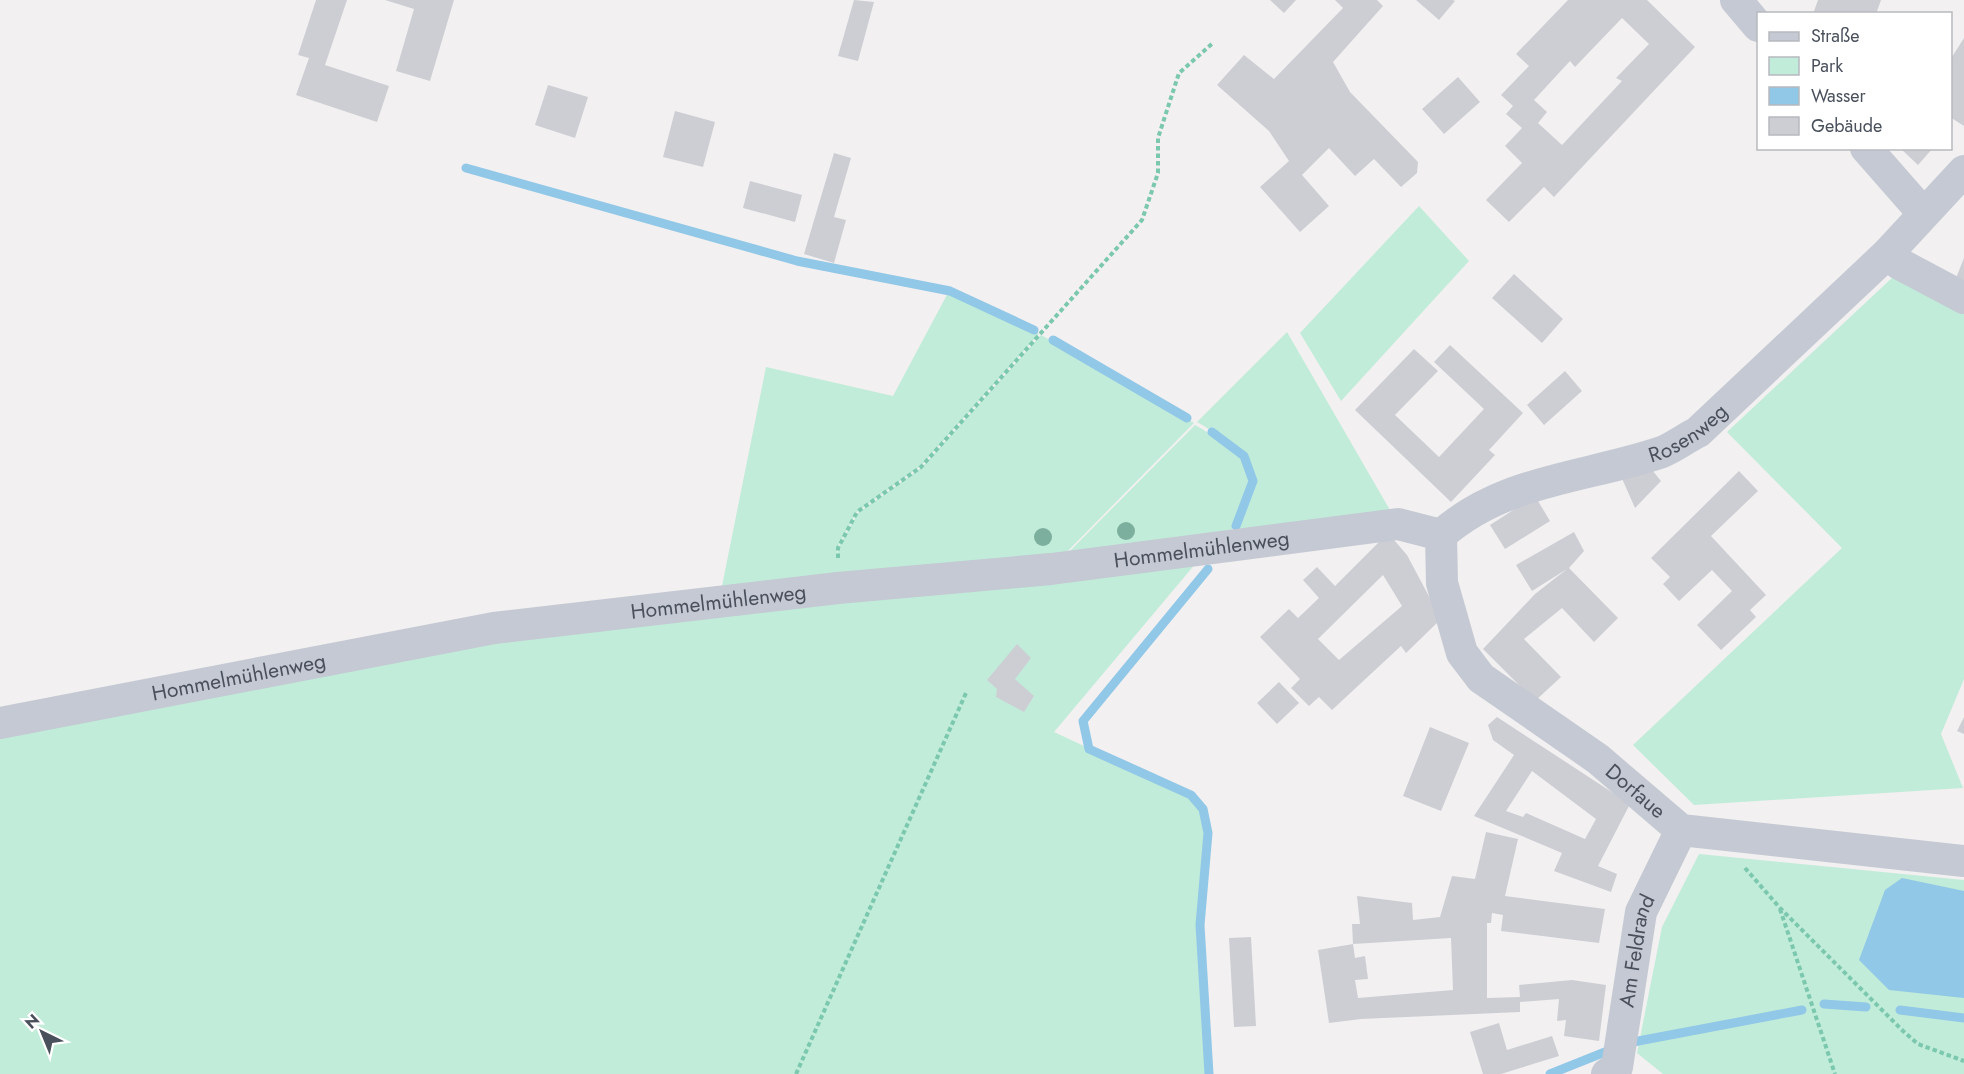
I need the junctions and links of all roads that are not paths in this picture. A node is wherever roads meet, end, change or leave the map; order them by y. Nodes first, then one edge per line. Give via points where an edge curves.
1 (1736, 0) edge
2 (1757, 25) edge
3 (1868, 150) edge
4 (1964, 171) edge
5 (1923, 213) junction
6 (1888, 253) junction
7 (1964, 298) edge
8 (1441, 535) junction
9 (0, 723) edge
10 (1681, 830) junction
11 (1964, 861) edge
12 (1618, 1072) edge

1 - 2 street
3 - 5 street
4 - 5 street, Rosenweg
5 - 6 street, Rosenweg
6 - 7 street via 1898,263
6 - 8 street, Rosenweg via 1698,432 1663,451 1536,483 1461,517
8 - 9 street, Hommelmühlenweg via 1398,524 1051,569 838,588 494,628
8 - 10 street, Dorfaue via 1442,583 1461,653 1481,678 1598,759
10 - 11 street, Dorfaue
10 - 12 street, Am Feldrand via 1641,912

